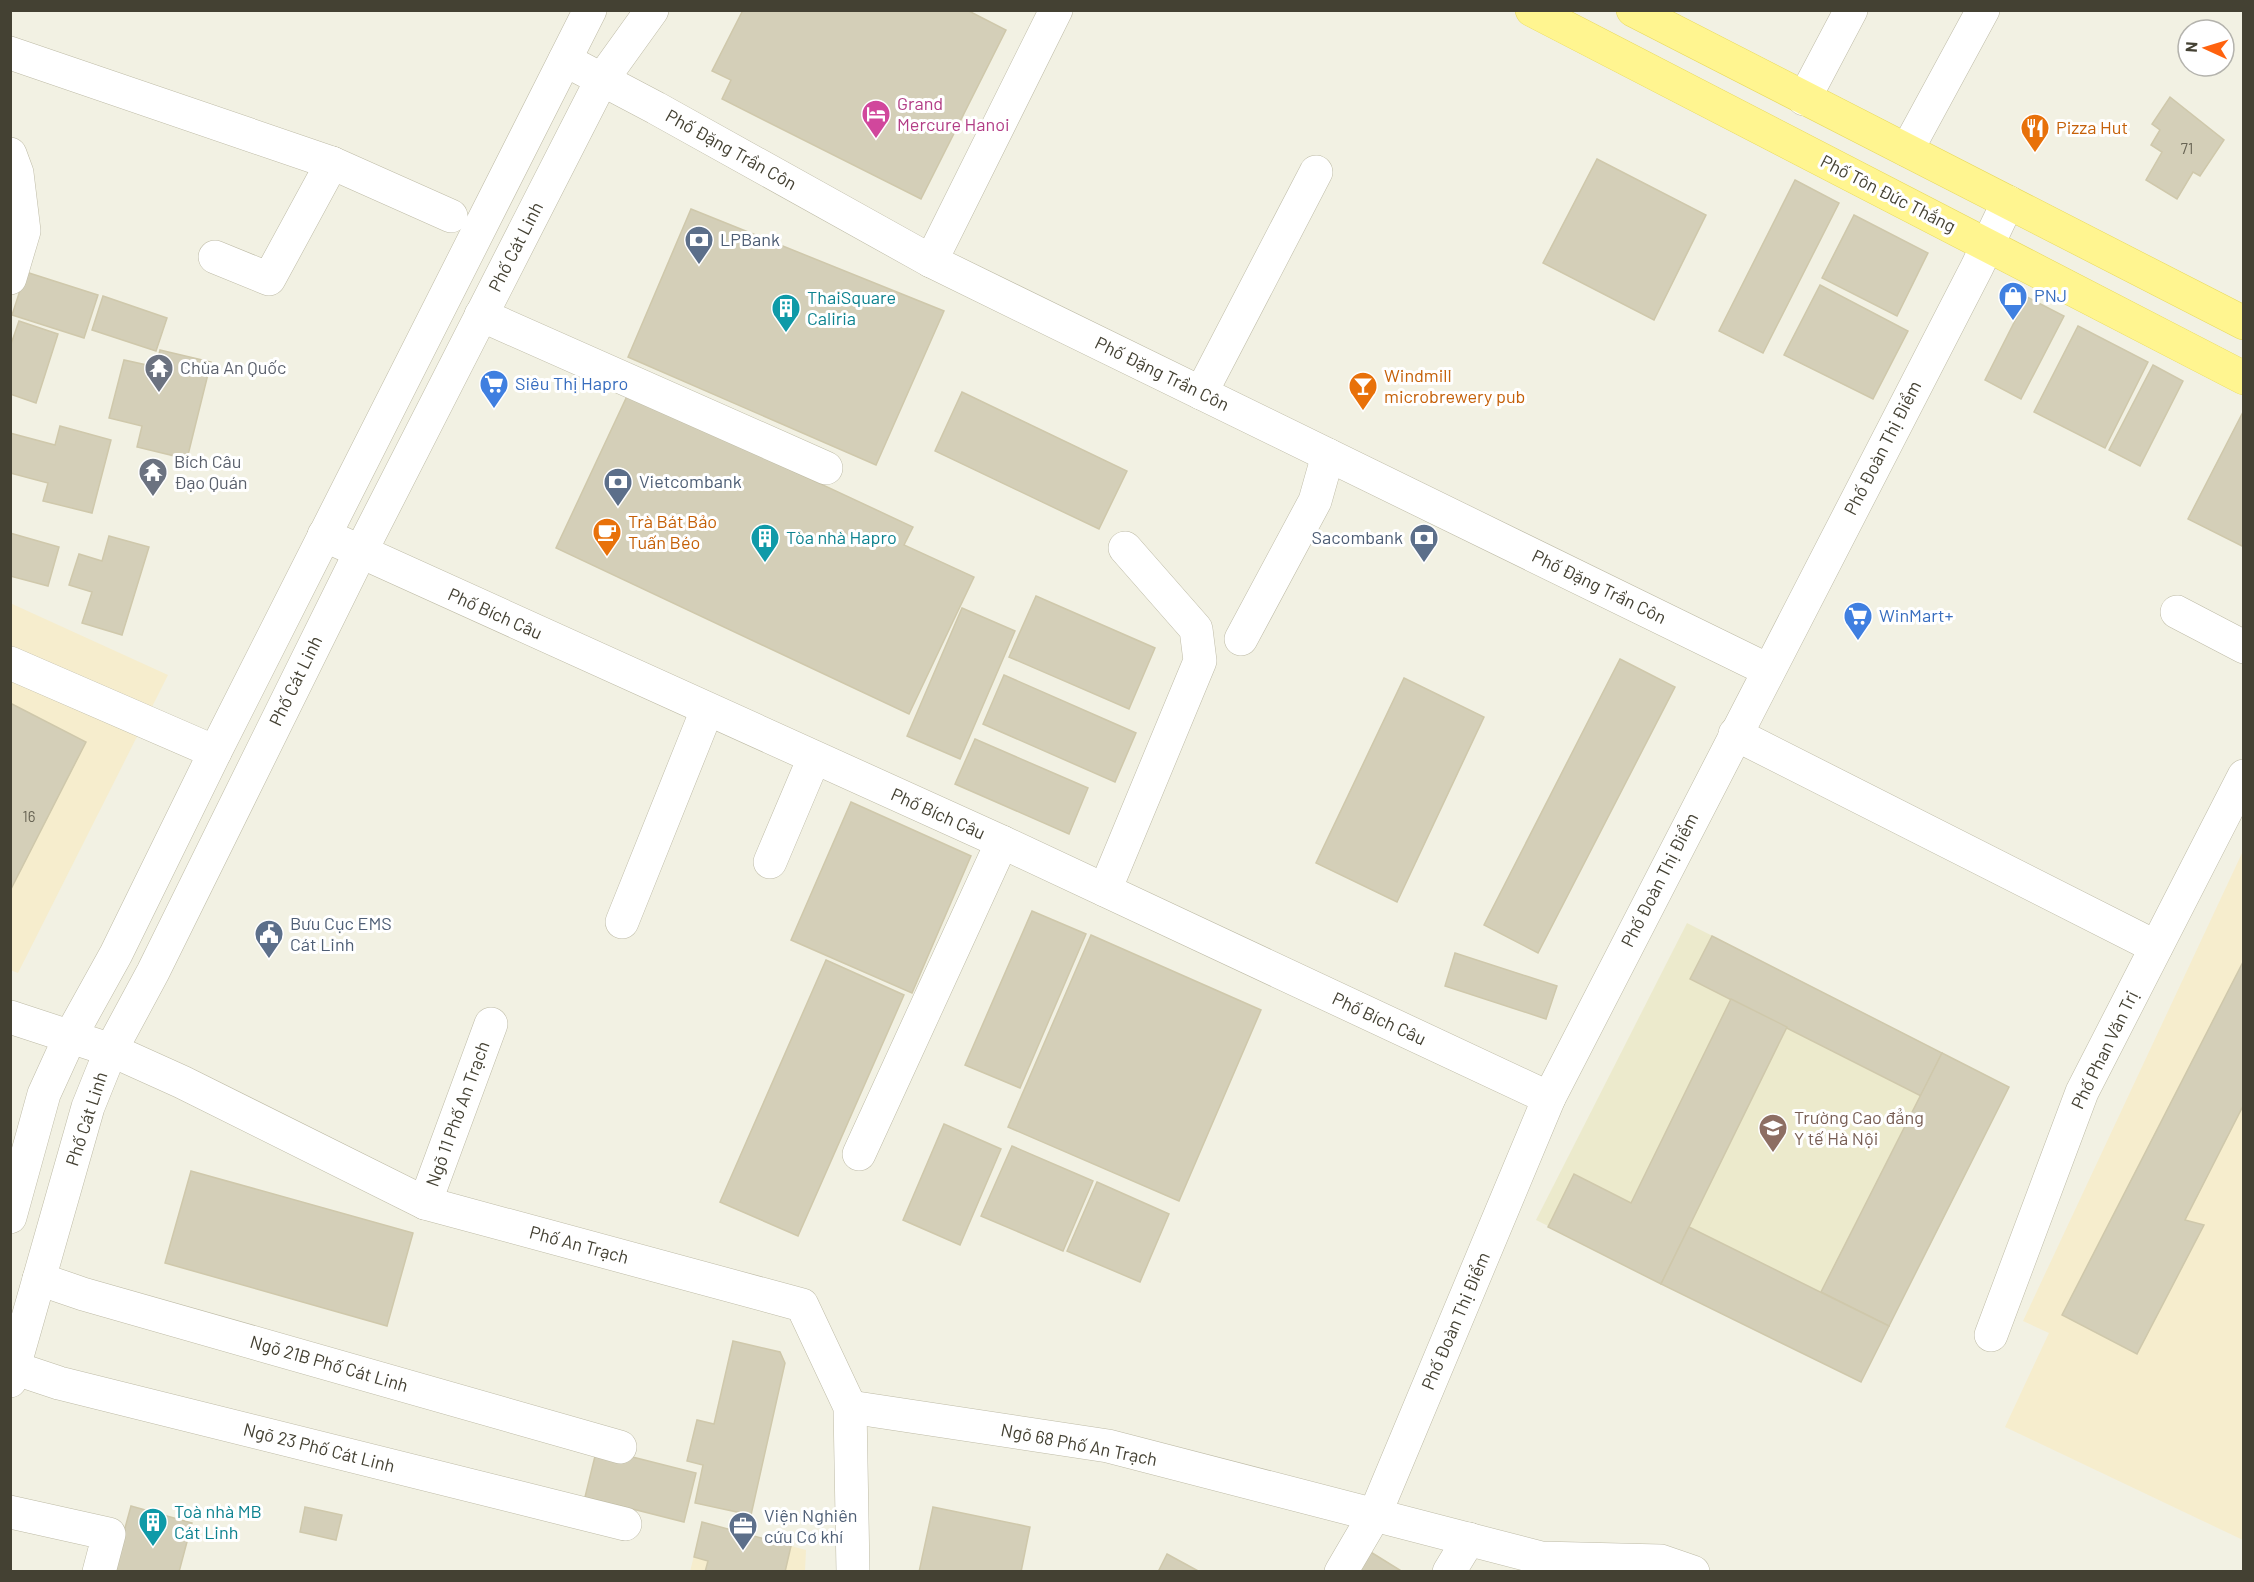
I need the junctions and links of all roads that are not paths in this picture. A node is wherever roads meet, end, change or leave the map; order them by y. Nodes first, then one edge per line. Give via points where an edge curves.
1 (590, 10) edge
2 (652, 10) edge
3 (1056, 10) edge
4 (1633, 10) edge
5 (1851, 10) edge
6 (1983, 10) edge
7 (1537, 12) edge
8 (10, 53) edge
9 (565, 60) junction
10 (601, 81) junction
11 (1804, 99) junction
12 (1907, 150) junction
13 (10, 154) edge
14 (332, 163) junction
15 (1316, 172) dead end
16 (2008, 202) junction
17 (451, 216) dead end
18 (1988, 245) junction
19 (215, 257) dead end
20 (930, 261) junction
21 (10, 278) edge
22 (481, 315) junction
23 (2244, 322) edge
24 (2244, 378) edge
25 (1201, 393) junction
26 (1328, 455) junction
27 (826, 468) dead end
28 (324, 535) junction
29 (1125, 548) dead end
30 (360, 553) junction
31 (2177, 612) dead end
32 (1241, 639) dead end
33 (2244, 647) edge
34 (10, 663) edge
35 (1768, 670) junction
36 (707, 710) junction
37 (1735, 734) junction
38 (215, 752) junction
39 (814, 758) junction
40 (2244, 776) edge
41 (1002, 842) junction
42 (770, 862) dead end
43 (1105, 890) junction
44 (622, 922) dead end
45 (2156, 947) junction
46 (10, 1017) edge
47 (491, 1024) dead end
48 (70, 1037) junction
49 (111, 1050) junction
50 (1549, 1098) junction
51 (859, 1154) dead end
52 (425, 1203) junction
53 (10, 1217) edge
54 (39, 1279) junction
55 (1991, 1335) dead end
56 (12, 1375) edge
57 (850, 1407) junction
58 (620, 1447) dead end
59 (10, 1512) edge
60 (1376, 1514) junction
61 (626, 1524) dead end
62 (1469, 1539) junction
63 (99, 1572) edge
64 (853, 1572) edge
65 (1341, 1572) edge
66 (1449, 1572) edge
67 (1693, 1572) edge

1 - 9 street
2 - 10 street, Phố Cát Linh
3 - 20 street
4 - 11 main road
5 - 11 street
6 - 12 street
7 - 18 main road, Phố Tôn Đức Thắng
8 - 14 street
9 - 10 street, Phố Đặng Trần Côn
9 - 28 street
10 - 20 street, Phố Đặng Trần Côn
10 - 22 street, Phố Cát Linh
11 - 12 main road
12 - 16 main road
13 - 21 street via 17,173 24,231
14 - 17 street
14 - 19 street via 269,279
15 - 25 street
16 - 18 street, Phố Đoàn Thị Điểm
16 - 23 main road
18 - 24 main road, Phố Tôn Đức Thắng
18 - 35 street, Phố Đoàn Thị Điểm
20 - 25 street, Phố Đặng Trần Côn
22 - 27 street
22 - 30 street, Phố Cát Linh
25 - 26 street, Phố Đặng Trần Côn
26 - 32 street via 1315,501
26 - 35 street, Phố Đặng Trần Côn
28 - 30 street, Phố Bích Câu
28 - 38 street
29 - 43 street via 1196,629 1200,661
30 - 36 street, Phố Bích Câu
30 - 49 street, Phố Cát Linh
31 - 33 street
34 - 38 street
35 - 37 street, Phố Đoàn Thị Điểm
36 - 39 street, Phố Bích Câu
36 - 44 street
37 - 45 street
37 - 50 street, Phố Đoàn Thị Điểm
38 - 48 street via 116,954
39 - 41 street, Phố Bích Câu
39 - 42 street
40 - 45 street, Phố Phan Văn Trị
41 - 43 street, Phố Bích Câu
41 - 51 street
43 - 50 street, Phố Bích Câu
45 - 55 street, Phố Phan Văn Trị via 2082,1092
46 - 48 street, Phố An Trạch
47 - 52 street, Ngõ 11 Phố An Trạch
48 - 49 street, Phố An Trạch
48 - 53 street via 44,1094
49 - 52 street, Phố An Trạch
49 - 54 street, Phố Cát Linh via 88,1107
50 - 60 street, Phố Đoàn Thị Điểm
52 - 57 street, Phố An Trạch via 802,1305
54 - 56 street, Phố Cát Linh
54 - 58 street, Ngõ 21B Phố Cát Linh
56 - 61 street, Ngõ 23 Phố Cát Linh via 59,1383
57 - 60 street, Ngõ 68 Phố An Trạch via 1108,1446
57 - 64 street, Phố An Trạch
59 - 63 street via 110,1534
60 - 62 street, Ngõ 68 Phố An Trạch
60 - 65 street, Phố Đoàn Thị Điểm
62 - 66 street
62 - 67 street, Ngõ 68 Phố An Trạch via 1541,1558 1661,1561

